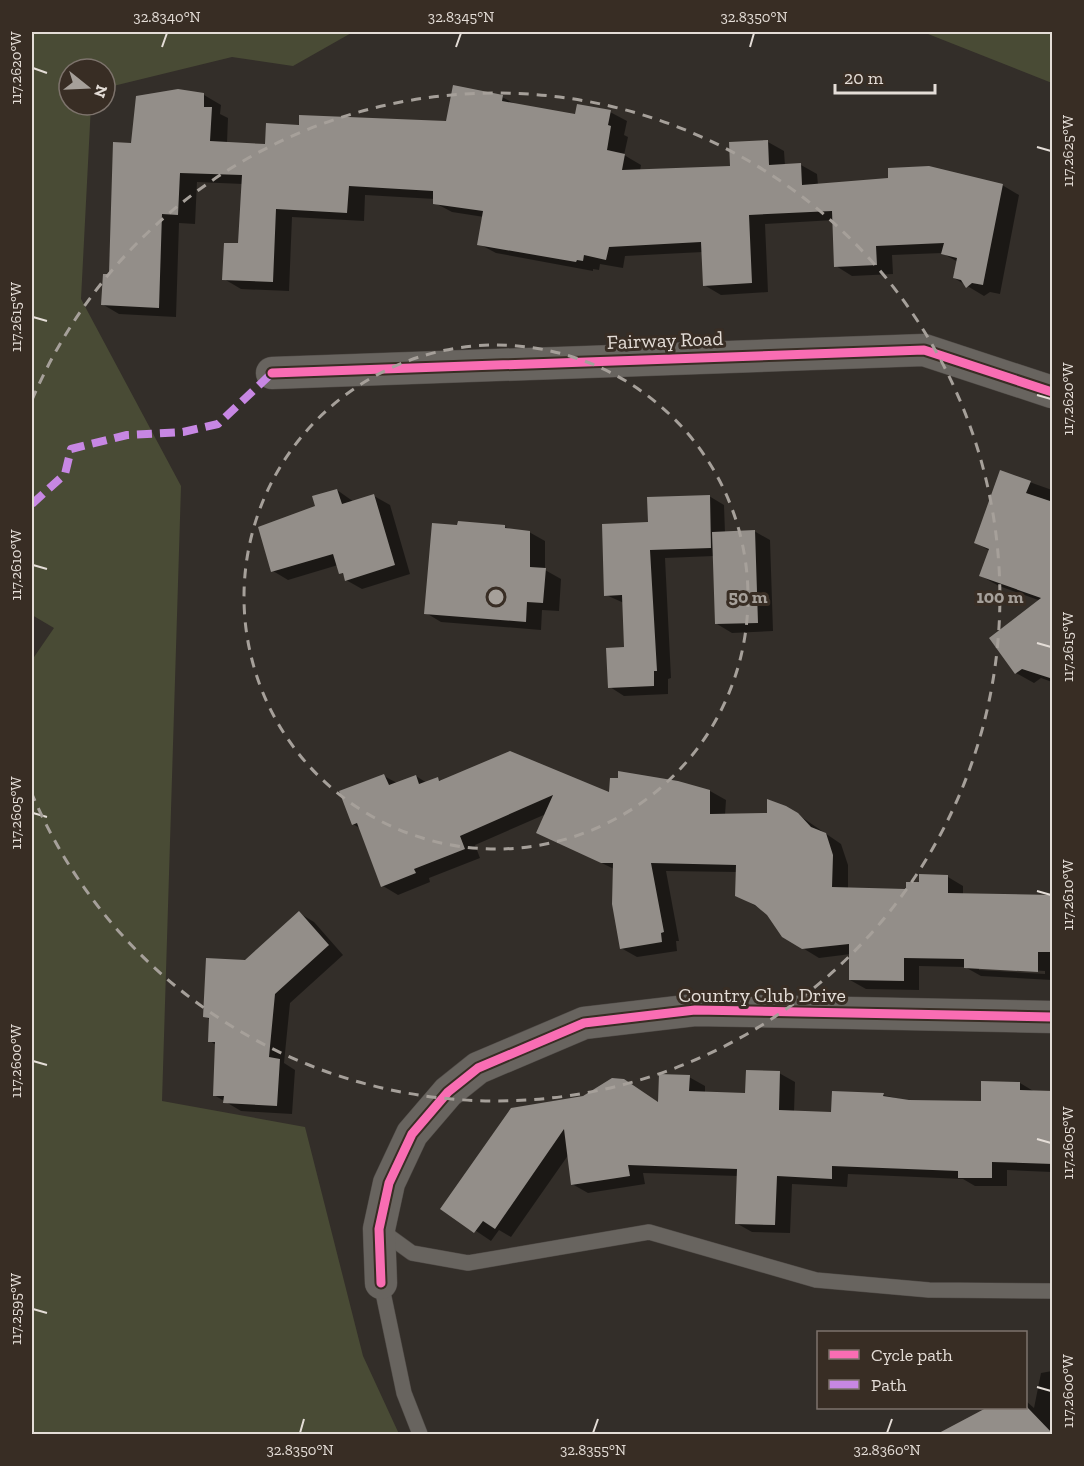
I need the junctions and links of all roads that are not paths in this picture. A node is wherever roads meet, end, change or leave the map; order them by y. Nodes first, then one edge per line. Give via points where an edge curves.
1 (272, 373) dead end
2 (1053, 392) edge
3 (1053, 1017) edge
4 (379, 1229) junction
5 (381, 1282) joint
6 (1053, 1291) edge
7 (420, 1434) edge

1 - 2 street, Fairway Road via 924,350
3 - 4 street, Country Club Drive via 694,1010 584,1023 478,1068 448,1092 412,1134 389,1183
4 - 5 street, Country Club Drive
4 - 6 lane via 412,1253 468,1263 649,1232 816,1280 929,1290
5 - 7 lane via 404,1393

